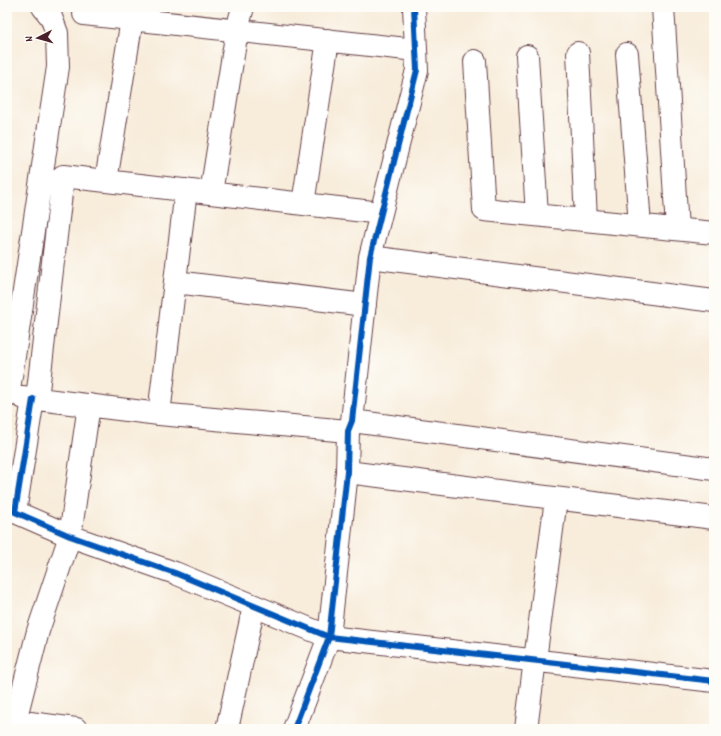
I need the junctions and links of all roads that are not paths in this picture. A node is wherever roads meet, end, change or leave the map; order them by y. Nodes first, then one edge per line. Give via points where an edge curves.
1 (44, 7) edge
2 (243, 7) edge
3 (414, 7) edge
4 (663, 7) edge
5 (84, 14) dead end
6 (184, 16) edge
7 (132, 19) junction
8 (237, 30) junction
9 (328, 40) junction
10 (416, 50) junction
11 (578, 53) dead end
12 (627, 54) dead end
13 (528, 56) dead end
14 (475, 61) dead end
15 (106, 181) junction
16 (186, 190) junction
17 (210, 193) junction
18 (303, 204) junction
19 (381, 213) junction
20 (537, 215) junction
21 (586, 220) junction
22 (640, 226) junction
23 (677, 229) junction
24 (714, 233) edge
25 (370, 257) junction
26 (175, 282) junction
27 (714, 301) edge
28 (365, 305) junction
29 (8, 396) edge
30 (35, 399) junction
31 (89, 405) junction
32 (159, 414) junction
33 (350, 426) junction
34 (714, 469) edge
35 (347, 472) junction
36 (556, 499) junction
37 (714, 518) edge
38 (70, 536) junction
39 (254, 606) junction
40 (329, 637) junction
41 (535, 661) junction
42 (714, 681) edge
43 (11, 720) edge
44 (76, 729) edge
45 (227, 729) edge
46 (294, 729) edge
47 (526, 729) edge

1 - 29 street via 57,33 58,67
2 - 8 street
3 - 10 street
4 - 23 street
5 - 7 street
6 - 7 street
6 - 8 street
7 - 15 street
8 - 9 street
8 - 17 street
9 - 10 street
9 - 18 street
10 - 19 street via 417,70
11 - 21 street
12 - 22 street
13 - 20 street
14 - 20 street via 484,210
15 - 16 street
15 - 30 street via 63,176
16 - 17 street
16 - 26 street
17 - 18 street
18 - 19 street
19 - 25 street
20 - 21 street
21 - 22 street
22 - 23 street
23 - 24 street
25 - 27 street
25 - 28 street
26 - 28 street
26 - 32 street
28 - 33 street
29 - 30 street
30 - 31 street
30 - 38 street via 15,512
31 - 32 street
31 - 38 street
32 - 33 street
33 - 34 street
33 - 35 street
35 - 36 street
35 - 40 street
36 - 37 street
36 - 41 street
38 - 39 street via 175,573
38 - 43 street
39 - 40 street
39 - 45 street
40 - 41 street
40 - 46 street
41 - 42 street
41 - 47 street
43 - 44 street

